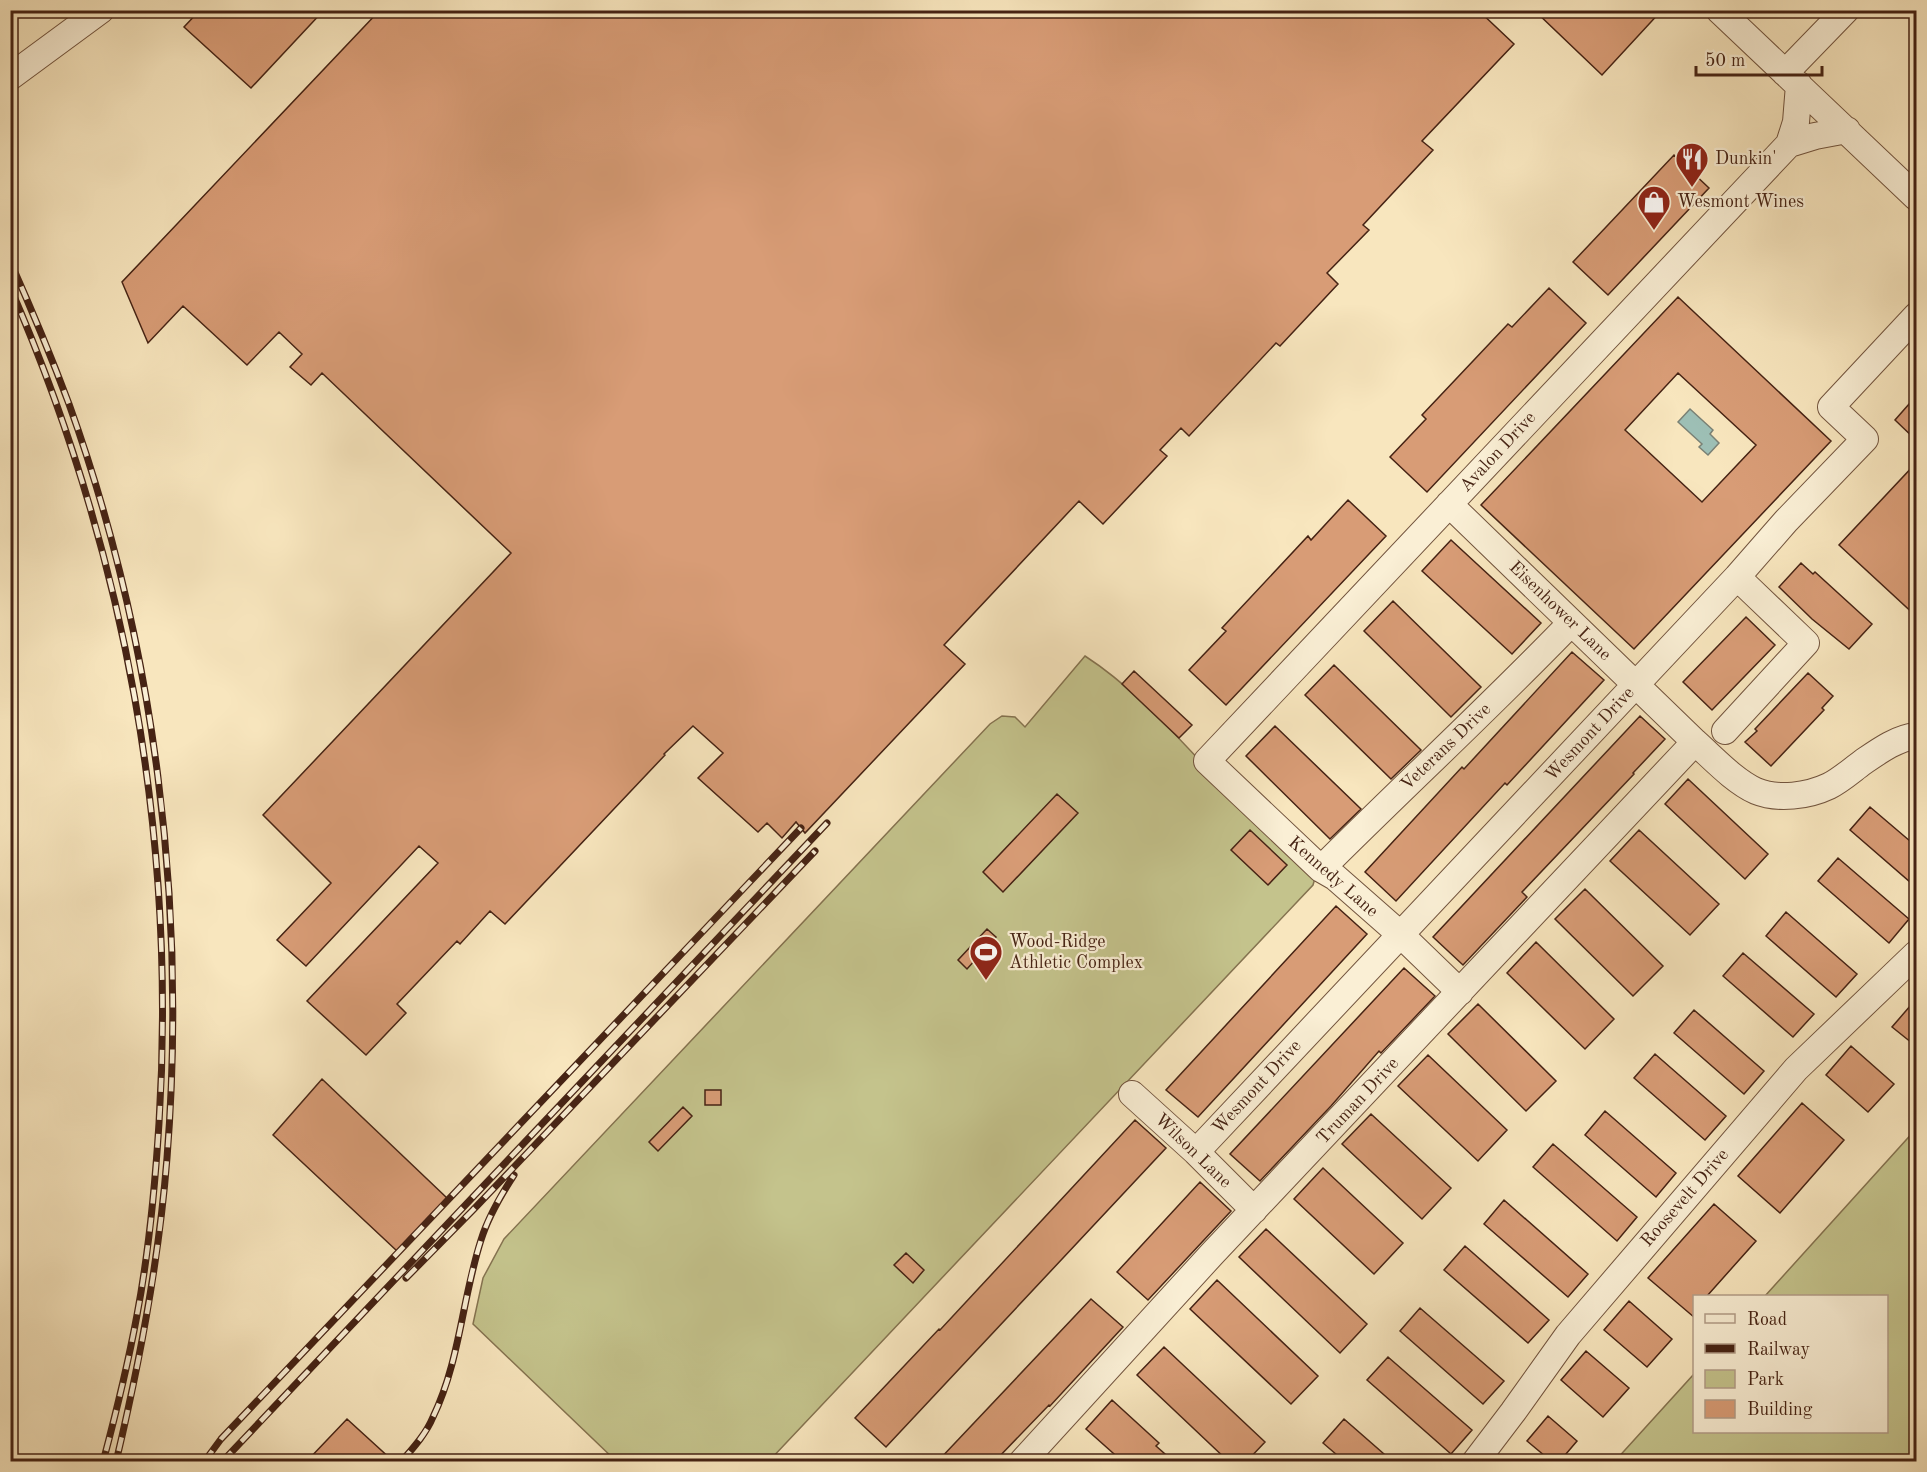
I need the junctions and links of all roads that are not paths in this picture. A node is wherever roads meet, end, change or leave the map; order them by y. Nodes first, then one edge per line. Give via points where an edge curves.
1 (101, 10) edge
2 (1719, 10) edge
3 (1846, 10) edge
4 (10, 77) edge
5 (1792, 79) junction
6 (1847, 130) junction
7 (1789, 144) junction
8 (1917, 197) edge
9 (1917, 316) edge
10 (1449, 504) junction
11 (1737, 577) junction
12 (1571, 623) junction
13 (1636, 684) junction
14 (1725, 731) dead end
15 (1917, 736) edge
16 (1695, 742) junction
17 (1207, 761) joint
18 (1321, 869) junction
19 (1401, 935) junction
20 (1917, 954) edge
21 (1460, 992) junction
22 (1132, 1094) dead end
23 (1196, 1152) junction
24 (1254, 1210) junction
25 (1022, 1461) edge
26 (1475, 1461) edge

1 - 4 street
2 - 5 street
3 - 5 street
5 - 6 street
5 - 7 street, Avalon Drive via 1796,122
6 - 7 street
6 - 8 street
7 - 10 street, Avalon Drive
9 - 11 street, Wesmont Drive via 1831,407 1865,439
10 - 12 street, Eisenhower Lane
10 - 17 street, Avalon Drive
11 - 13 street, Wesmont Drive
11 - 14 street via 1806,643
12 - 13 street, Eisenhower Lane
12 - 18 street, Veterans Drive
13 - 16 street, Eisenhower Lane
13 - 19 street, Wesmont Drive
15 - 16 street, Eisenhower Lane via 1884,747 1829,786 1791,796 1757,791
16 - 21 street, Truman Drive
17 - 18 street, Kennedy Lane
18 - 19 street, Kennedy Lane
19 - 21 street, Kennedy Lane
19 - 23 street, Wesmont Drive
20 - 26 street, Roosevelt Drive via 1788,1078 1568,1335
21 - 24 street, Truman Drive
22 - 23 street, Wilson Lane
23 - 24 street, Wilson Lane
24 - 25 street, Truman Drive

